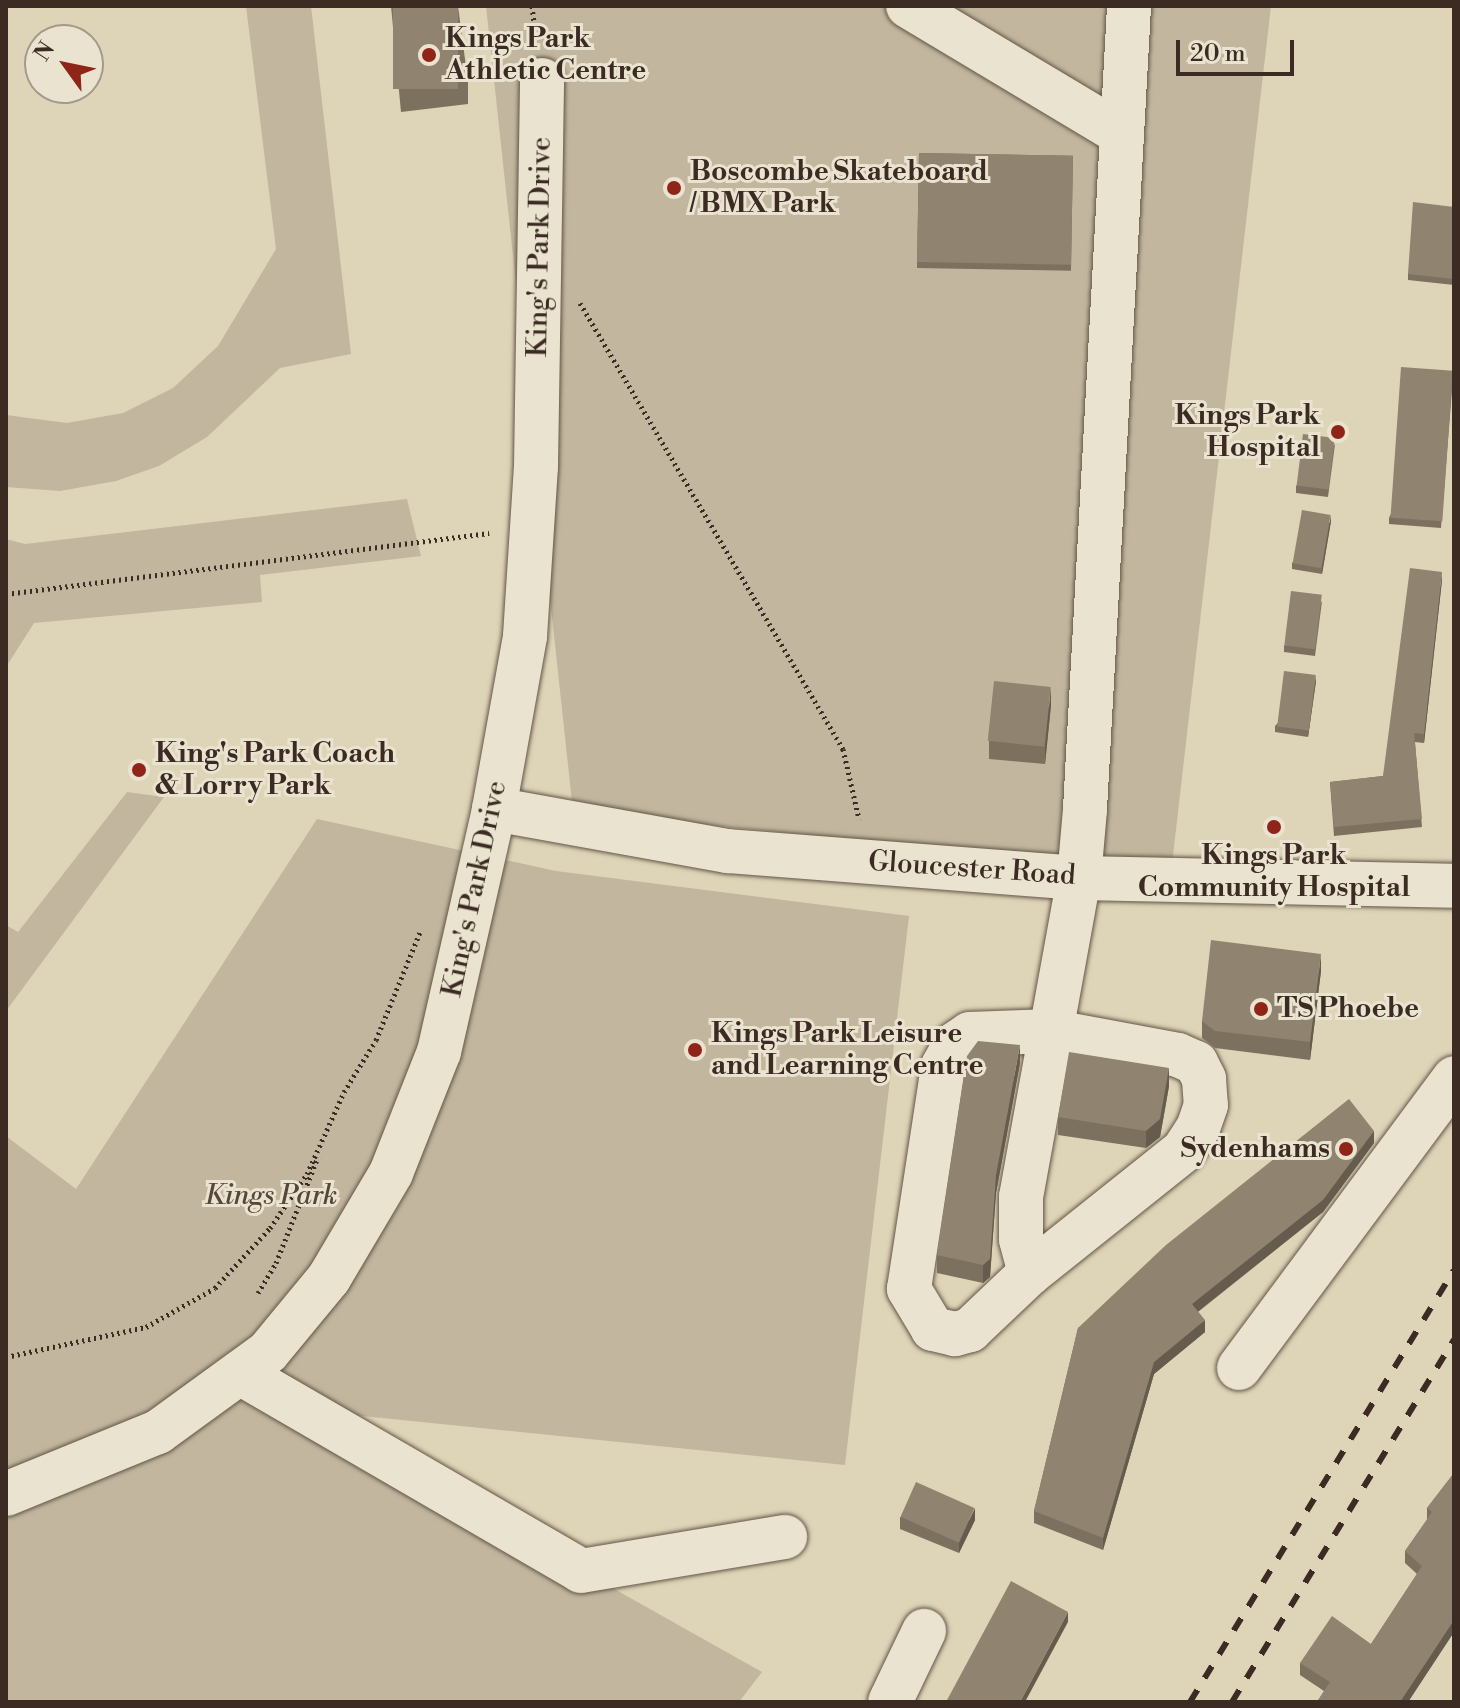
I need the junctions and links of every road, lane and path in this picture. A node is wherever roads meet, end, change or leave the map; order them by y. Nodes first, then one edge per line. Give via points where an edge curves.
1 (908, 6) edge
2 (1129, 6) edge
3 (542, 80) dead end
4 (1122, 134) junction
5 (539, 253) junction
6 (532, 527) junction
7 (6, 594) edge
8 (494, 809) junction
9 (869, 862) junction
10 (1079, 878) junction
11 (1454, 886) edge
12 (423, 925) dead end
13 (1050, 1031) junction
14 (1454, 1078) edge
15 (344, 1092) junction
16 (1030, 1273) junction
17 (253, 1302) dead end
18 (6, 1357) edge
19 (1239, 1368) dead end
20 (240, 1373) junction
21 (6, 1494) edge
22 (785, 1537) dead end
23 (924, 1631) dead end
24 (890, 1702) edge

1 - 4 street
2 - 4 street
3 - 5 street, King's Park Drive
4 - 10 street
5 - 6 street, King's Park Drive
5 - 9 path via 584,308 843,749
6 - 7 path
6 - 8 street, King's Park Drive via 525,636
8 - 9 street, Gloucester Road via 728,851
8 - 20 street, King's Park Drive via 439,1052 391,1173 329,1278 268,1352
9 - 10 street, Gloucester Road
10 - 11 street, Gloucester Road
10 - 13 street
12 - 15 path via 376,1040
13 - 16 street via 1021,1197 1021,1239
13 - 16 street via 1196,1063 1204,1079 1206,1105 1183,1151
13 - 16 street via 970,1034 949,1055 925,1163 909,1289 933,1329 955,1334 970,1330
14 - 19 street
15 - 17 path via 276,1263
15 - 18 path via 307,1174 270,1228 215,1288 146,1327
20 - 21 street, King's Park Drive via 158,1432
20 - 22 street via 581,1571
23 - 24 street

